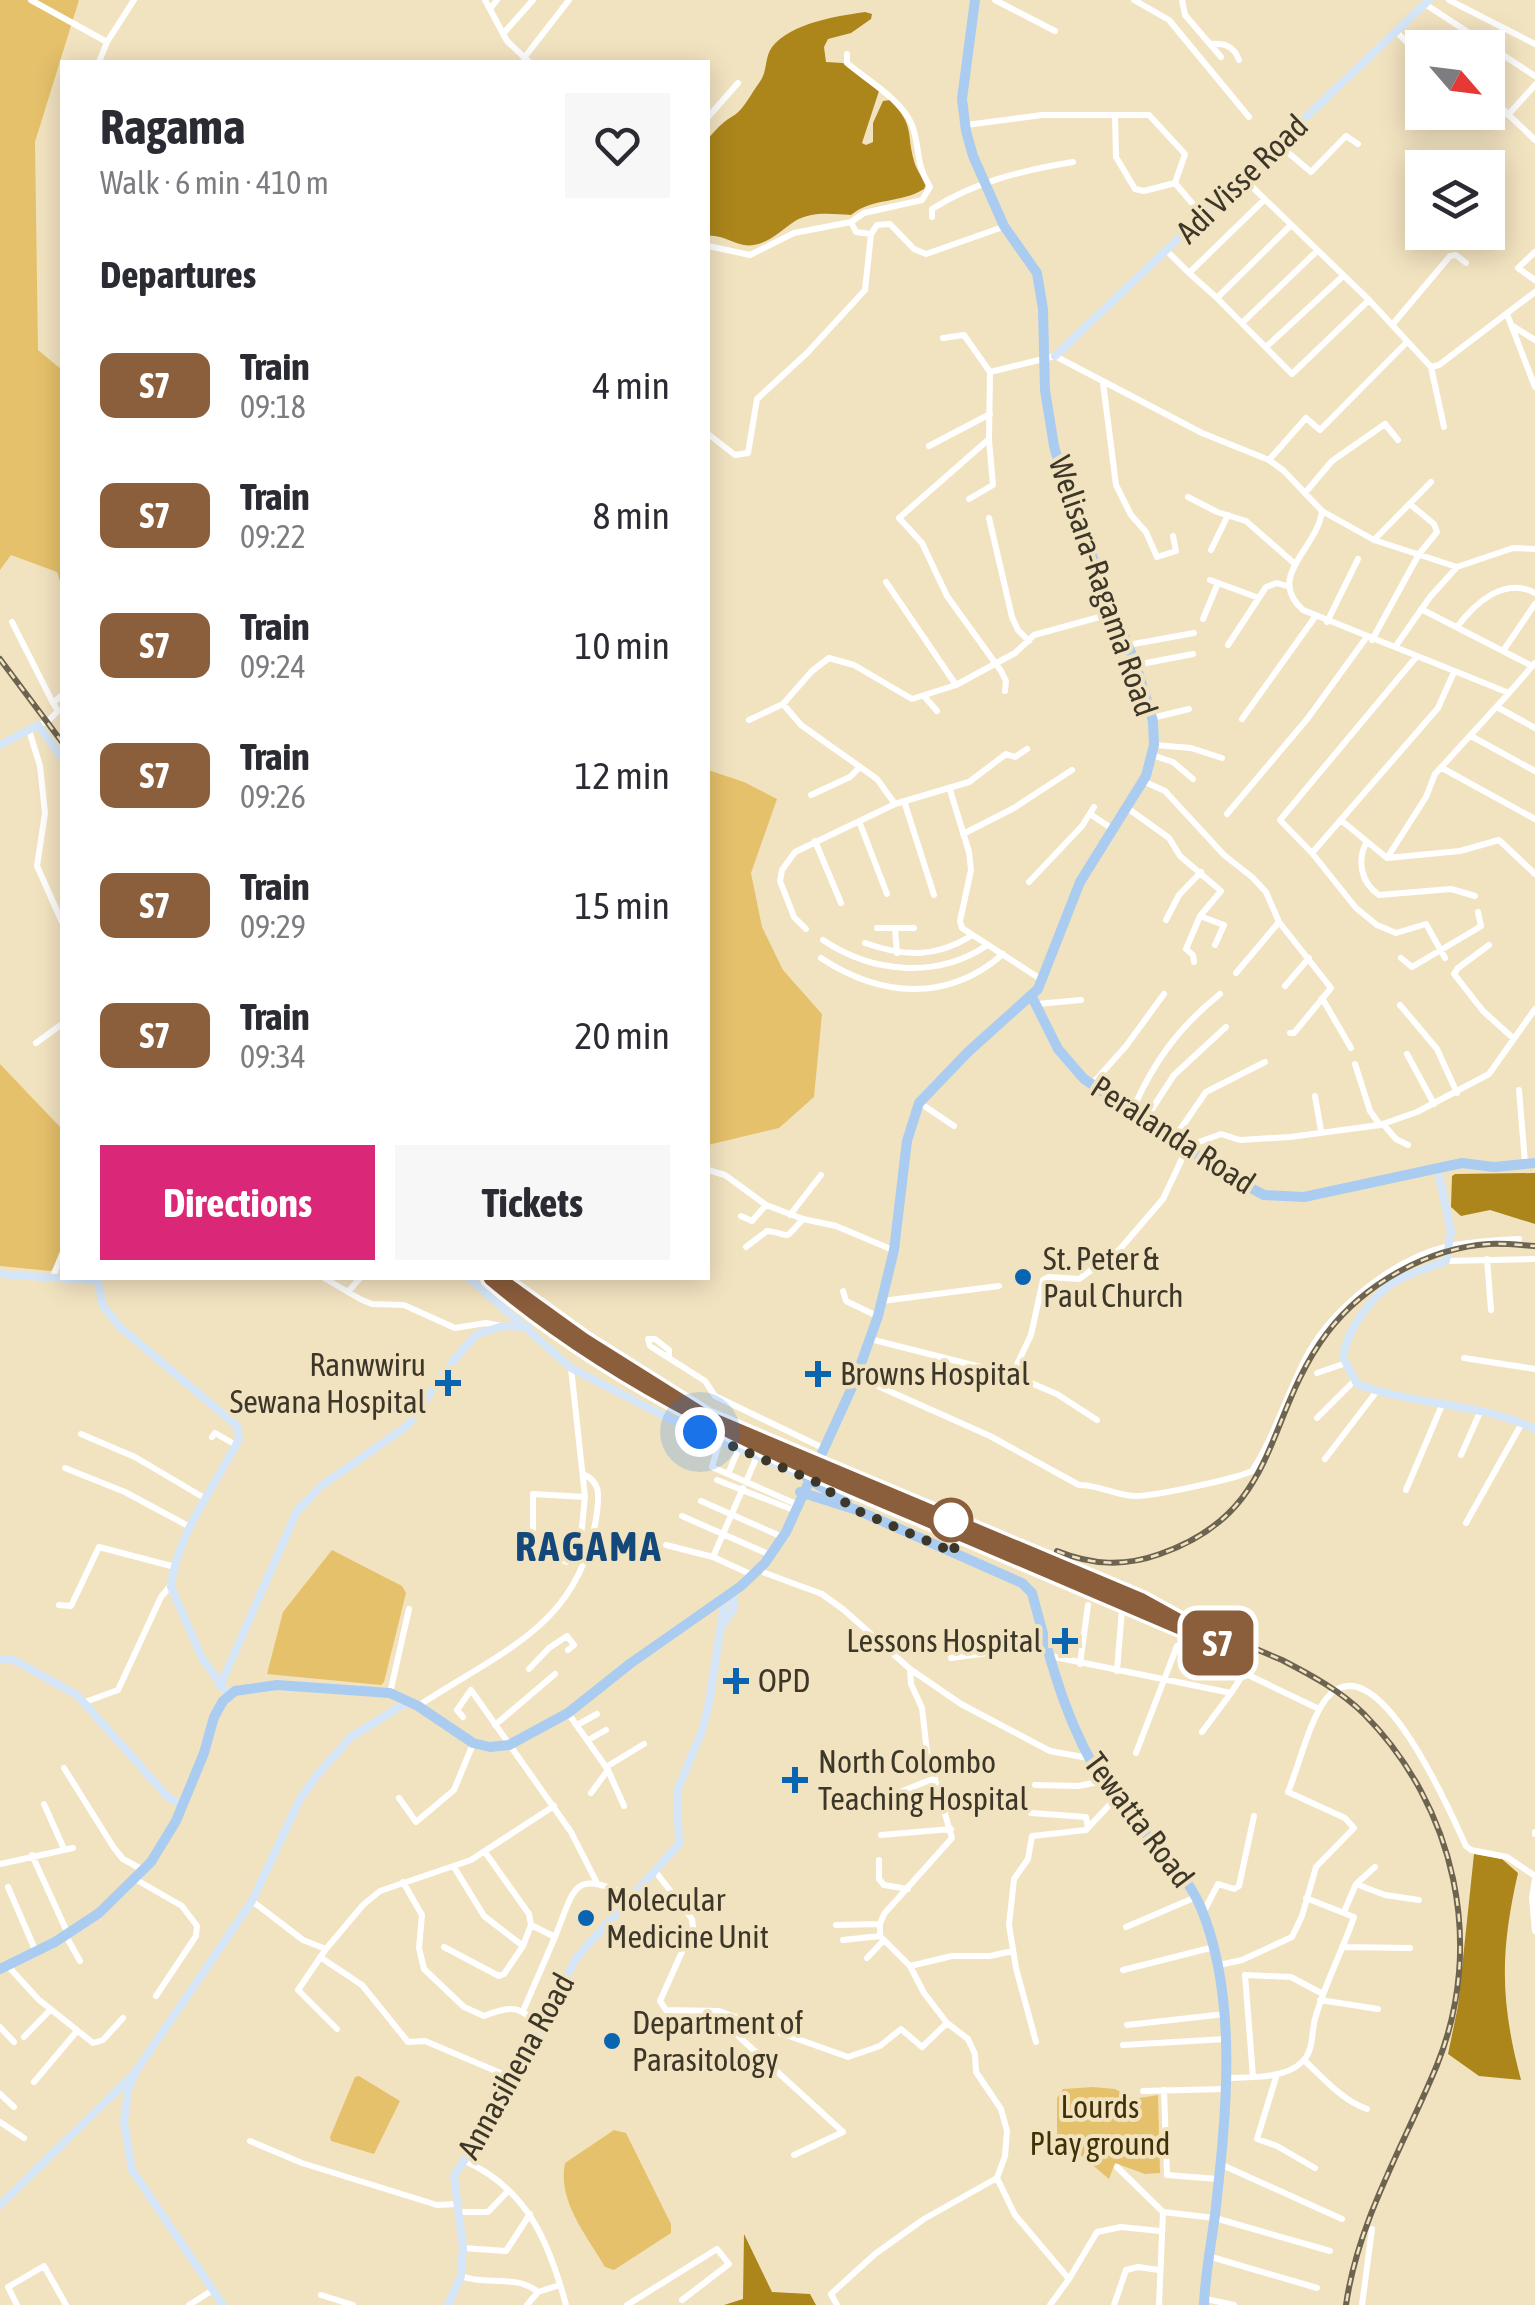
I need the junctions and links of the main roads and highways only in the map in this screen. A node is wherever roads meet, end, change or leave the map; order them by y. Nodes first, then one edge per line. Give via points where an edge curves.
1 (975, 0) edge
2 (1034, 1000) junction
3 (1530, 1164) edge
4 (869, 1343) junction
5 (811, 1479) junction
6 (799, 1500) junction
7 (856, 1510) junction
8 (733, 1591) junction
9 (4, 1967) edge
10 (1204, 2302) edge

1 - 2 main road, Welisara-Ragama Road via 962,99 965,125 1004,226 1037,273 1049,358 1048,420 1060,472 1152,718 1143,781 1080,882
2 - 3 main road, Peralanda Road via 1073,1068 1257,1192 1280,1198 1462,1163
2 - 4 main road, Welisara-Ragama Road via 968,1052 919,1103 907,1140 894,1250
4 - 5 main road via 819,1446
4 - 5 main road via 862,1379
4 - 8 main road via 786,1532 765,1563
5 - 6 main road
5 - 7 main road, Tewatta Road
6 - 7 main road, Tewatta Road
6 - 8 main road
6 - 8 main road via 783,1549 765,1573
7 - 10 main road, Tewatta Road via 1032,1593 1055,1680 1088,1758 1172,1862 1203,1912 1219,1965 1226,2039
8 - 9 main road via 568,1713 509,1745 473,1743 390,1693 277,1685 229,1696 214,1716 182,1806 144,1870 110,1904

